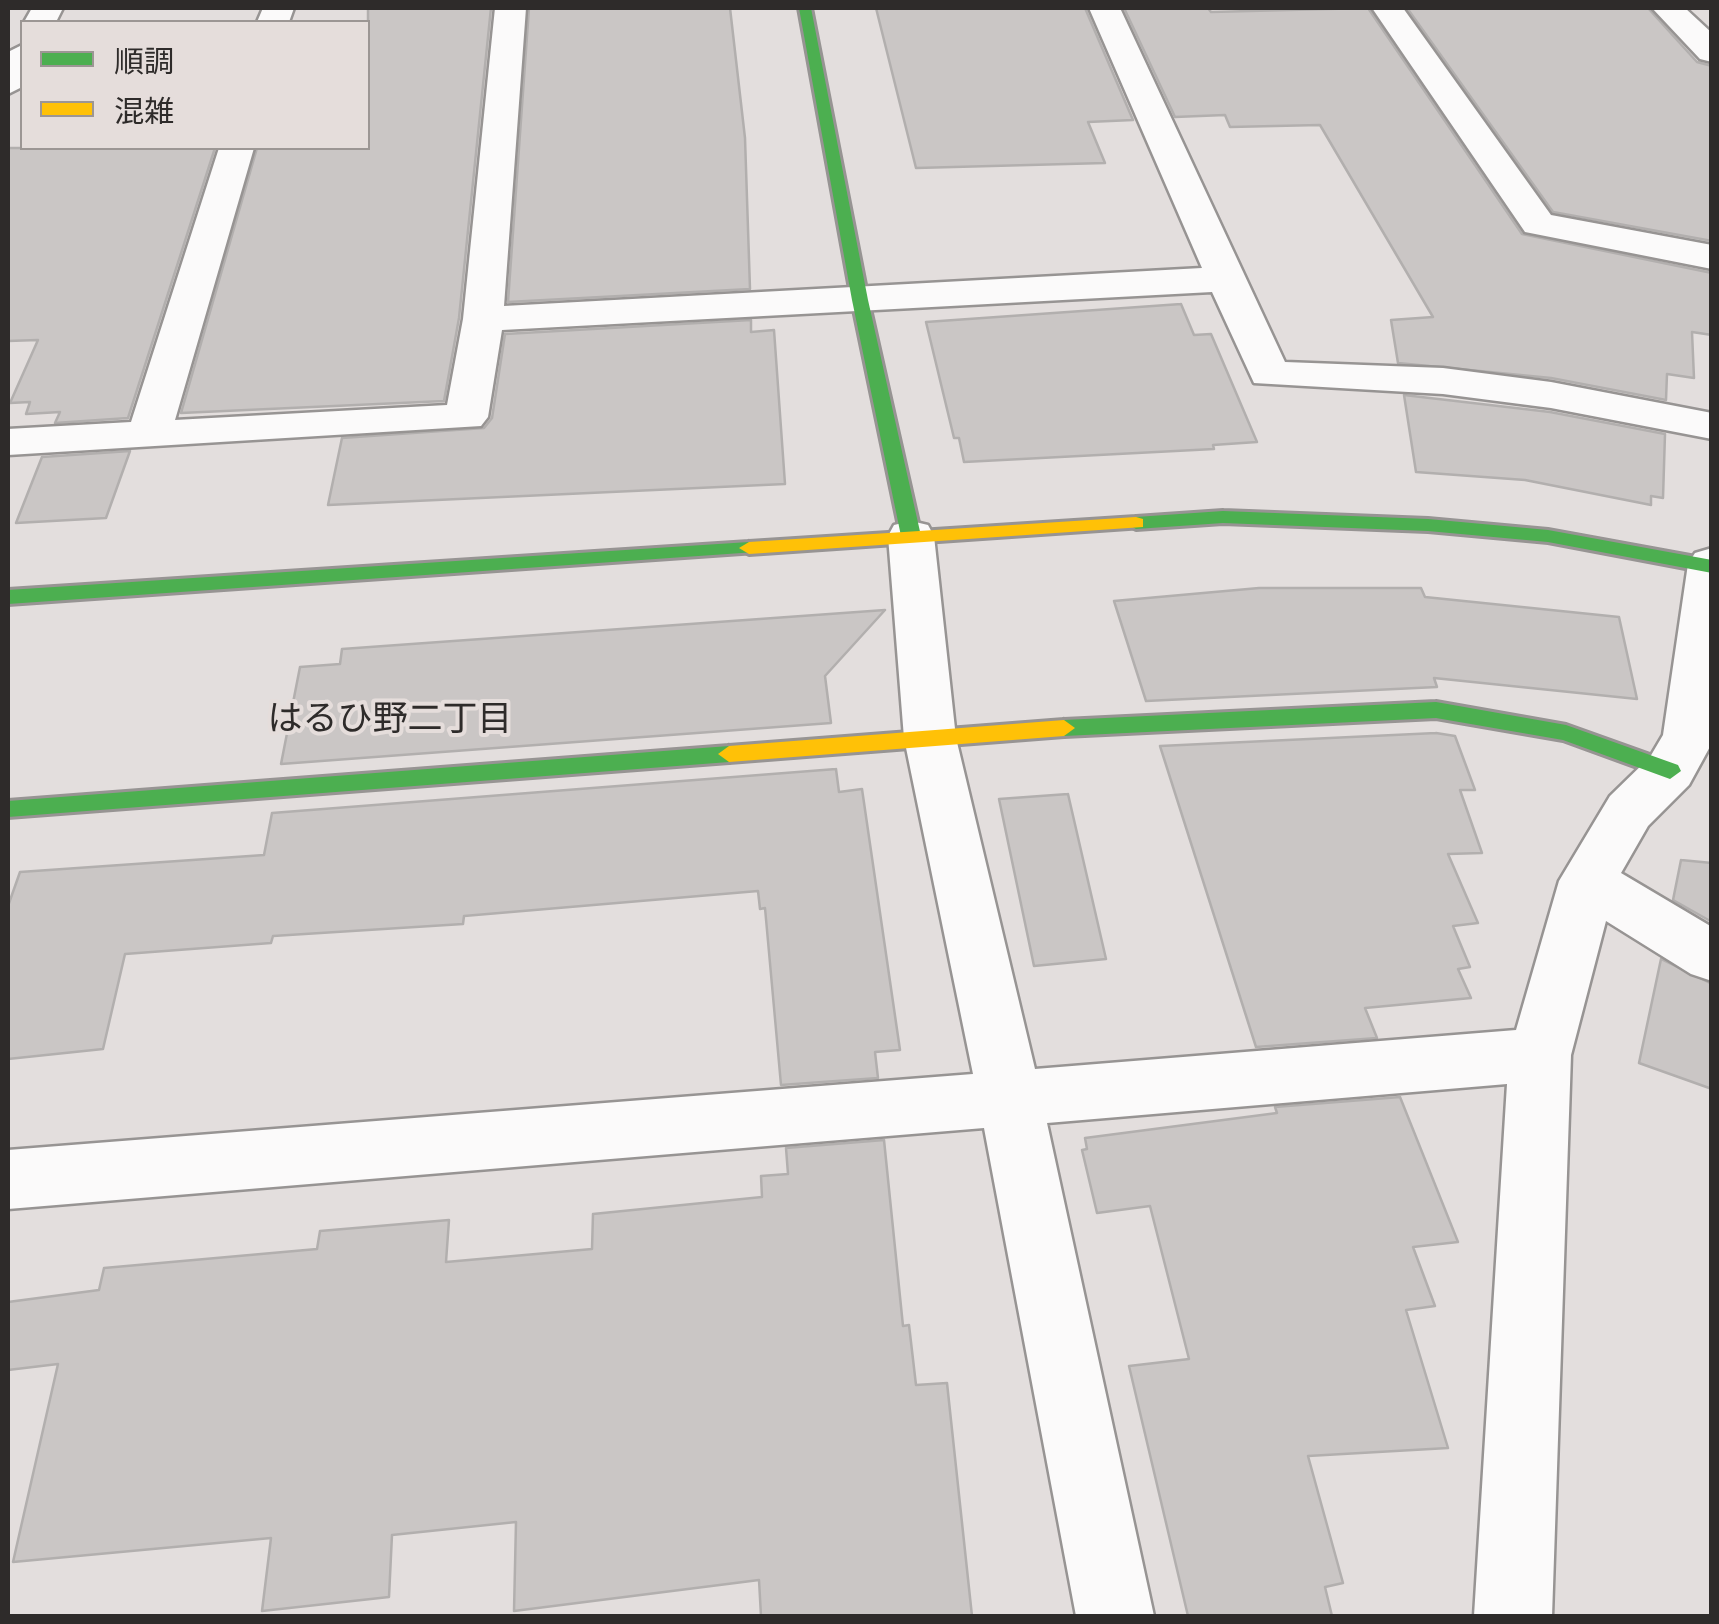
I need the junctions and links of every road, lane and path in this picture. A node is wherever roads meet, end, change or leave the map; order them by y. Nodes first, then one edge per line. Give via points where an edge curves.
1 (510, 8) edge
2 (806, 8) edge
3 (1104, 8) edge
4 (1388, 8) edge
5 (1667, 8) edge
6 (1712, 52) edge
7 (20, 59) edge
8 (8, 84) edge
9 (235, 150) edge
10 (1712, 258) edge
11 (1227, 280) junction
12 (860, 300) junction
13 (483, 319) junction
14 (1712, 426) edge
15 (149, 434) junction
16 (8, 442) edge
17 (910, 536) junction
18 (1711, 566) edge
19 (8, 596) edge
20 (930, 738) junction
21 (1670, 771) junction
22 (8, 808) edge
23 (1588, 881) junction
24 (1712, 957) edge
25 (1540, 1055) junction
26 (1010, 1097) junction
27 (8, 1180) edge
28 (1116, 1616) edge
29 (1513, 1616) edge

1 - 13 street
2 - 12 street
3 - 11 street
4 - 10 street via 1538,224
5 - 6 street
7 - 8 street
9 - 15 street
11 - 12 street
11 - 14 street via 1269,374 1442,381
12 - 13 street
12 - 17 street
13 - 15 street via 466,418
15 - 16 street
17 - 18 street via 1223,517 1548,536
17 - 19 street
17 - 20 street
18 - 21 street via 1689,735
20 - 21 street via 1436,710 1566,733
20 - 22 street
20 - 26 street
21 - 23 street via 1629,811
23 - 24 street
23 - 25 street
25 - 26 street
25 - 29 street
26 - 27 street
26 - 28 street

